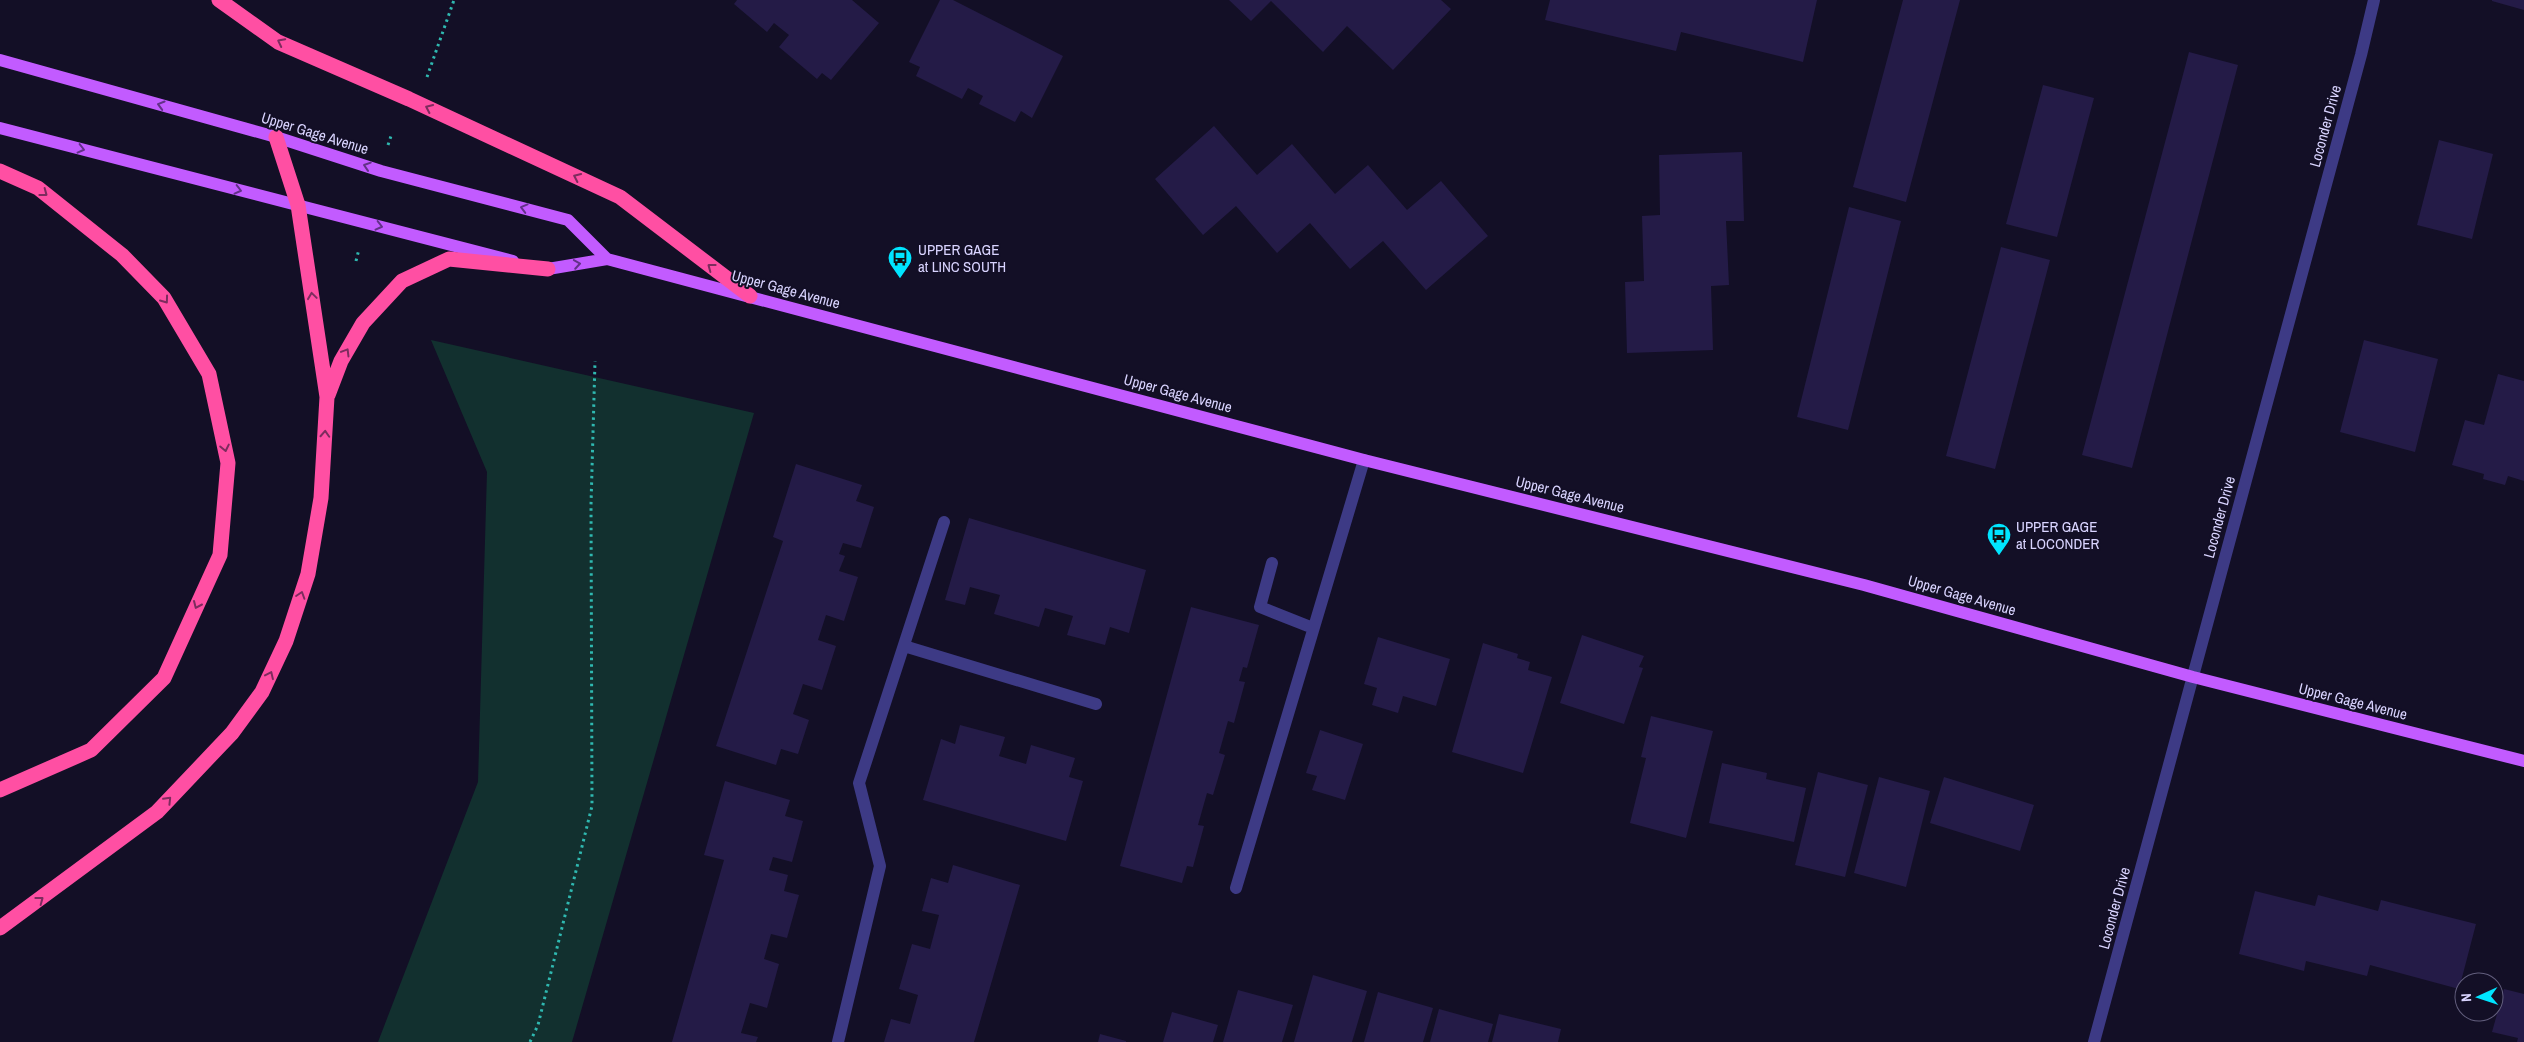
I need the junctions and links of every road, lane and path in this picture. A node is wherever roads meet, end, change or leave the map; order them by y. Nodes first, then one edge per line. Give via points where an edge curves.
1 (219, 0) edge
2 (454, 0) edge
3 (2374, 0) edge
4 (0, 60) edge
5 (425, 83) dead end
6 (0, 128) edge
7 (276, 137) junction
8 (0, 171) edge
9 (298, 205) junction
10 (607, 260) junction
11 (548, 269) junction
12 (750, 296) junction
13 (595, 361) dead end
14 (327, 397) junction
15 (1364, 460) junction
16 (944, 522) dead end
17 (1272, 563) dead end
18 (1313, 628) junction
19 (904, 646) junction
20 (2193, 677) junction
21 (1096, 704) dead end
22 (2524, 761) edge
23 (0, 790) edge
24 (1236, 888) dead end
25 (0, 928) edge
26 (530, 1042) edge
27 (838, 1042) edge
28 (2094, 1042) edge

12 -> 1 highway via 620,197 278,42
2 - 5 path
3 - 20 street, Loconder Drive
7 -> 4 main road, Upper Gage Avenue
6 -> 9 main road, Upper Gage Avenue
7 - 9 highway
10 -> 7 main road, Upper Gage Avenue via 568,220 381,171
8 -> 23 highway via 38,188 122,255 164,298 209,374 228,463 220,556 164,678 91,750
9 -> 11 main road, Upper Gage Avenue
14 -> 9 highway
11 -> 10 main road, Upper Gage Avenue
10 - 12 main road, Upper Gage Avenue
14 -> 11 highway via 340,361 363,323 402,281 449,258
12 - 15 main road, Upper Gage Avenue
13 - 26 path via 591,505 592,806 540,1016
25 -> 14 highway via 157,812 232,733 262,692 286,641 308,574 321,498
15 - 18 street
15 - 20 main road, Upper Gage Avenue via 1864,584
16 - 19 street
17 - 18 street via 1260,607
18 - 24 street
19 - 21 street
19 - 27 street via 858,783 880,866
20 - 22 main road, Upper Gage Avenue
20 - 28 street, Loconder Drive

